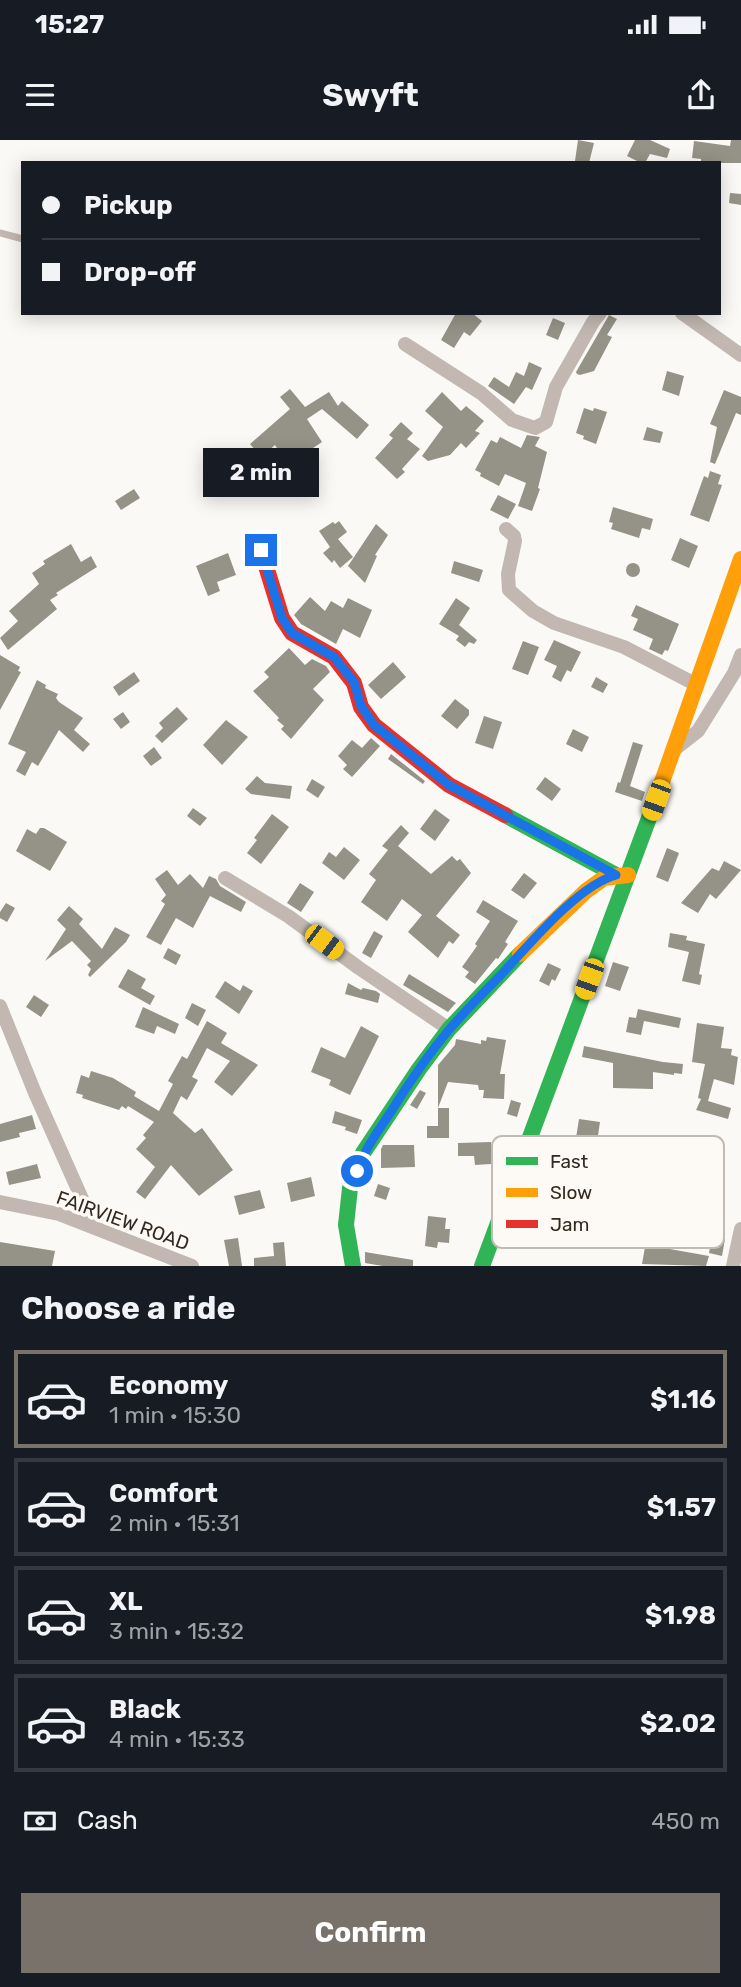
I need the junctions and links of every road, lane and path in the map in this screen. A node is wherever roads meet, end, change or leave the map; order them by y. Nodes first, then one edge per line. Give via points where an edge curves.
1 (0, 233) edge
2 (21, 238) edge
3 (598, 315) edge
4 (685, 315) edge
5 (405, 344) dead end
6 (741, 355) edge
7 (506, 529) dead end
8 (261, 550) dead end
9 (741, 559) edge
10 (741, 655) edge
11 (737, 676) edge
12 (697, 685) junction
13 (674, 750) junction
14 (622, 875) junction
15 (225, 878) dead end
16 (0, 1006) edge
17 (449, 1029) junction
18 (529, 1136) edge
19 (0, 1202) edge
20 (95, 1228) junction
21 (741, 1229) edge
22 (492, 1238) edge
23 (192, 1266) edge
24 (353, 1266) edge
25 (482, 1266) edge
26 (733, 1266) edge

1 - 2 lane
3 - 5 street via 559,382 550,415 539,427 512,419
4 - 6 street
7 - 12 street via 515,541 508,583 514,596 544,619 624,647
8 - 14 street via 282,618 292,633 334,657 354,682 361,706 374,725 449,785
9 - 12 street
10 - 11 street
11 - 13 street via 698,731
12 - 13 street
13 - 14 street
14 - 17 street via 604,878 586,891
14 - 18 street
15 - 17 street via 288,916
16 - 20 street
17 - 24 street via 363,1153 350,1188 346,1225
19 - 20 street, FAIRVIEW ROAD via 59,1214
20 - 23 street, FAIRVIEW ROAD
21 - 26 street
22 - 25 street

